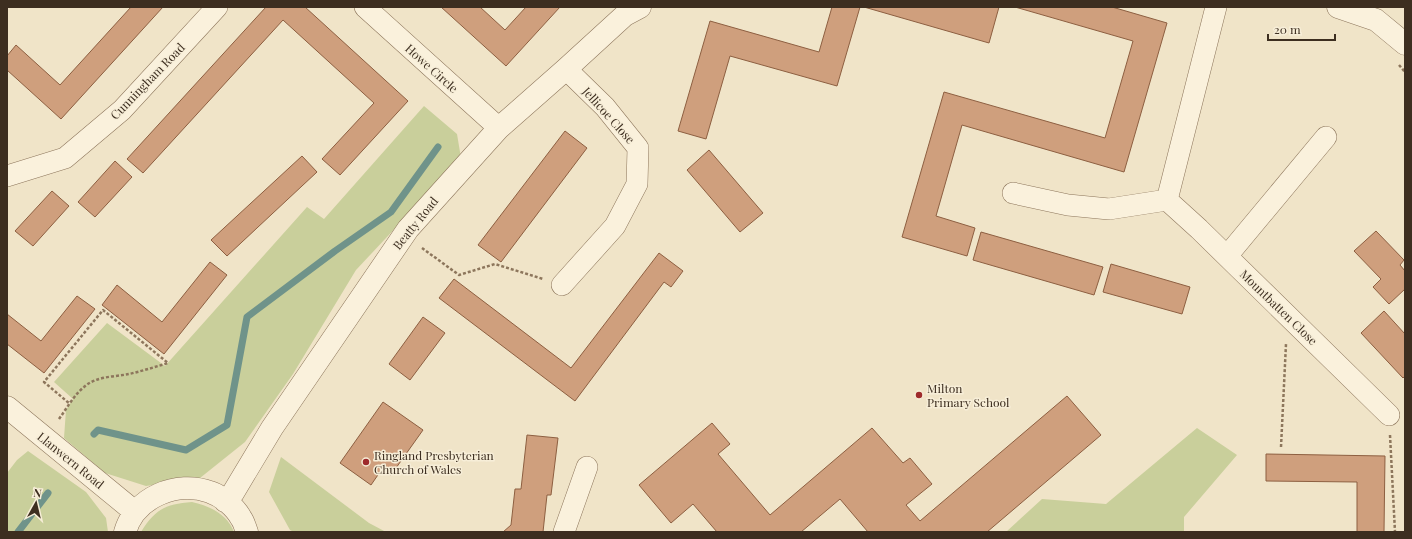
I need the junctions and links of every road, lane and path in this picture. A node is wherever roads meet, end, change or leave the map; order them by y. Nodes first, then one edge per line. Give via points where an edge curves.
1 (216, 7) edge
2 (365, 7) edge
3 (640, 7) edge
4 (1216, 7) edge
5 (1338, 7) edge
6 (1405, 44) edge
7 (566, 69) junction
8 (499, 128) junction
9 (1326, 137) dead end
10 (7, 176) edge
11 (1013, 193) dead end
12 (1167, 200) junction
13 (419, 246) dead end
14 (1227, 256) junction
15 (562, 285) joint
16 (1288, 316) junction
17 (70, 404) junction
18 (7, 407) edge
19 (1389, 415) joint
20 (59, 419) dead end
21 (1281, 447) dead end
22 (587, 467) dead end
23 (225, 501) junction
24 (135, 512) junction
25 (125, 532) edge
26 (247, 532) edge
27 (564, 532) edge
28 (1395, 532) edge

1 - 10 street, Cunningham Road via 122,110 65,158
2 - 8 street, Howe Circle
3 - 7 street, Beatty Road via 625,15
4 - 12 street
5 - 6 street via 1376,20
7 - 8 street, Beatty Road
7 - 15 street, Jellicoe Close via 605,107 638,148 637,184 615,226
8 - 23 street, Beatty Road via 408,229
9 - 14 street
11 - 12 street via 1068,205 1109,209
12 - 14 street, Mountbatten Close
13 - 15 path via 459,275 495,264
14 - 16 street, Mountbatten Close
16 - 19 street, Mountbatten Close
16 - 21 path
17 - 17 path via 84,386 96,380 168,363 103,310 44,382
17 - 20 path
18 - 24 street, Llanwern Road
19 - 28 path
22 - 27 street
23 - 24 street via 211,492 195,488 178,488 162,492 147,500
23 - 26 street via 241,517
24 - 25 street

